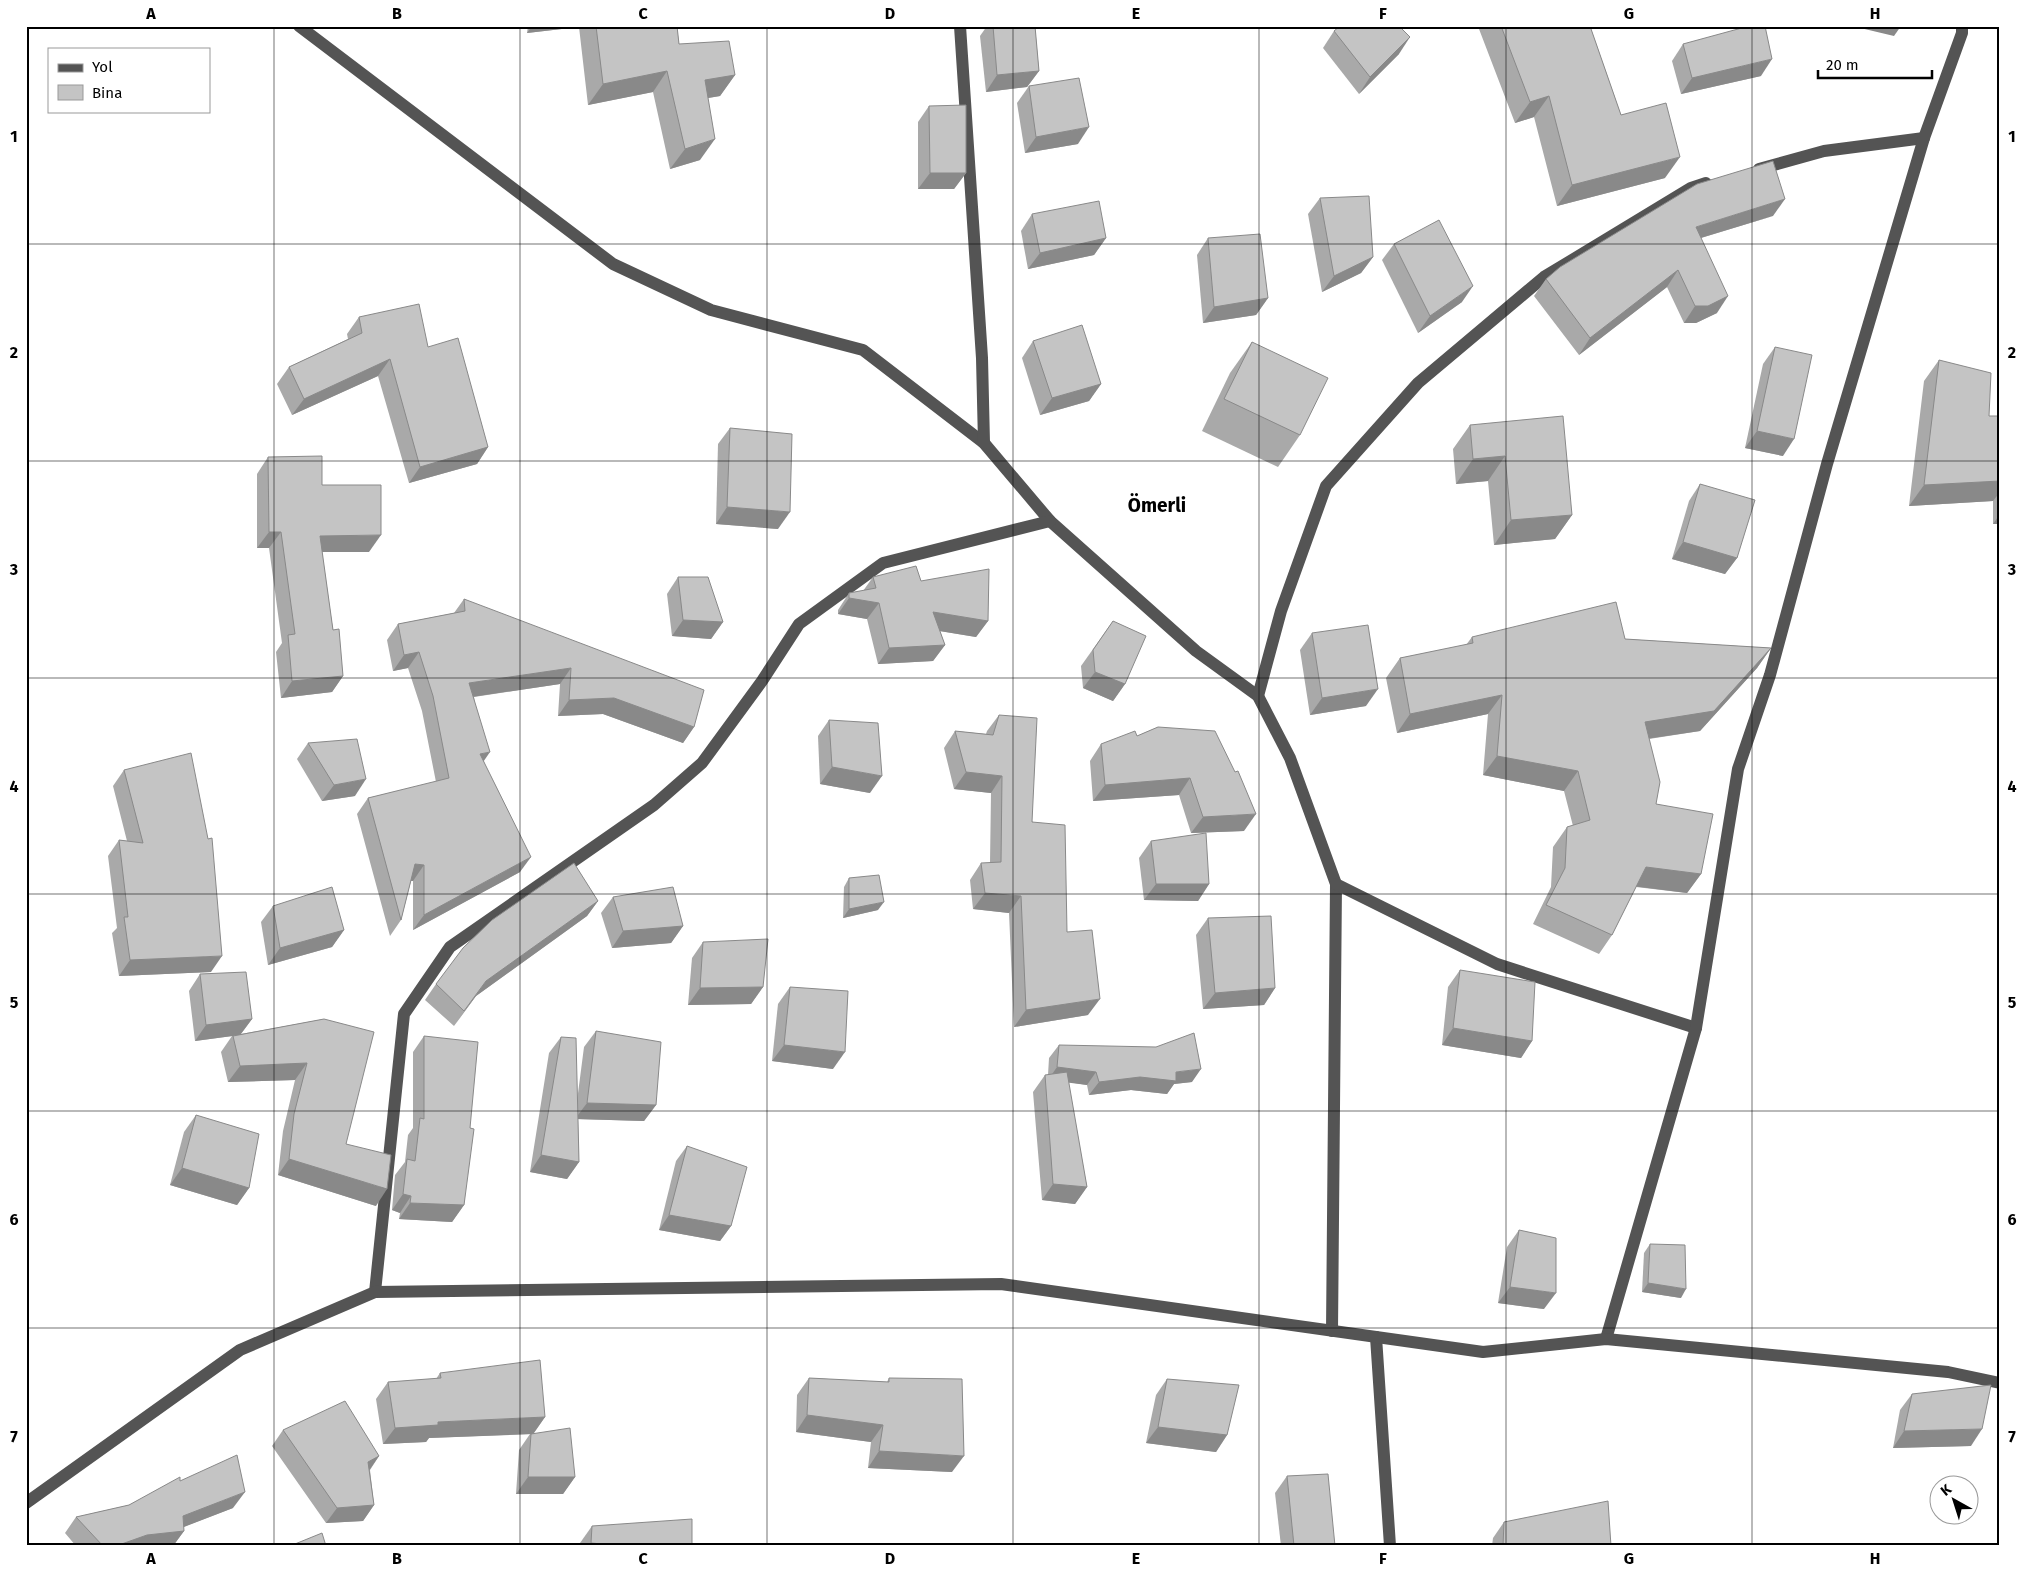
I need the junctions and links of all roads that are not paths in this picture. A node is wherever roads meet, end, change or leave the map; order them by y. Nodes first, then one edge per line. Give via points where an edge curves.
1 (298, 26) edge
2 (960, 26) edge
3 (1965, 29) edge
4 (1924, 138) junction
5 (1748, 172) edge
6 (1719, 180) edge
7 (984, 443) junction
8 (1050, 521) junction
9 (1258, 696) junction
10 (1336, 884) junction
11 (1696, 1028) junction
12 (375, 1292) junction
13 (1332, 1330) junction
14 (1376, 1337) junction
15 (1606, 1339) junction
16 (2000, 1383) edge
17 (26, 1503) edge
18 (1390, 1546) edge

1 - 7 street via 613,264 711,310 863,350
2 - 7 street via 982,358
3 - 4 street
4 - 5 street via 1824,151
4 - 11 street via 1827,464 1770,675 1738,769
6 - 9 street via 1691,188 1544,277 1418,383 1326,486 1281,611
7 - 8 street
8 - 9 street via 1196,652
8 - 12 street via 883,563 800,624 702,763 654,805 450,946 404,1014
9 - 10 street via 1290,758
10 - 11 street via 1497,964
10 - 13 street
11 - 15 street
12 - 13 street via 1001,1284
12 - 17 street via 240,1350
13 - 14 street
14 - 15 street via 1483,1352
14 - 18 street
15 - 16 street via 1948,1372

